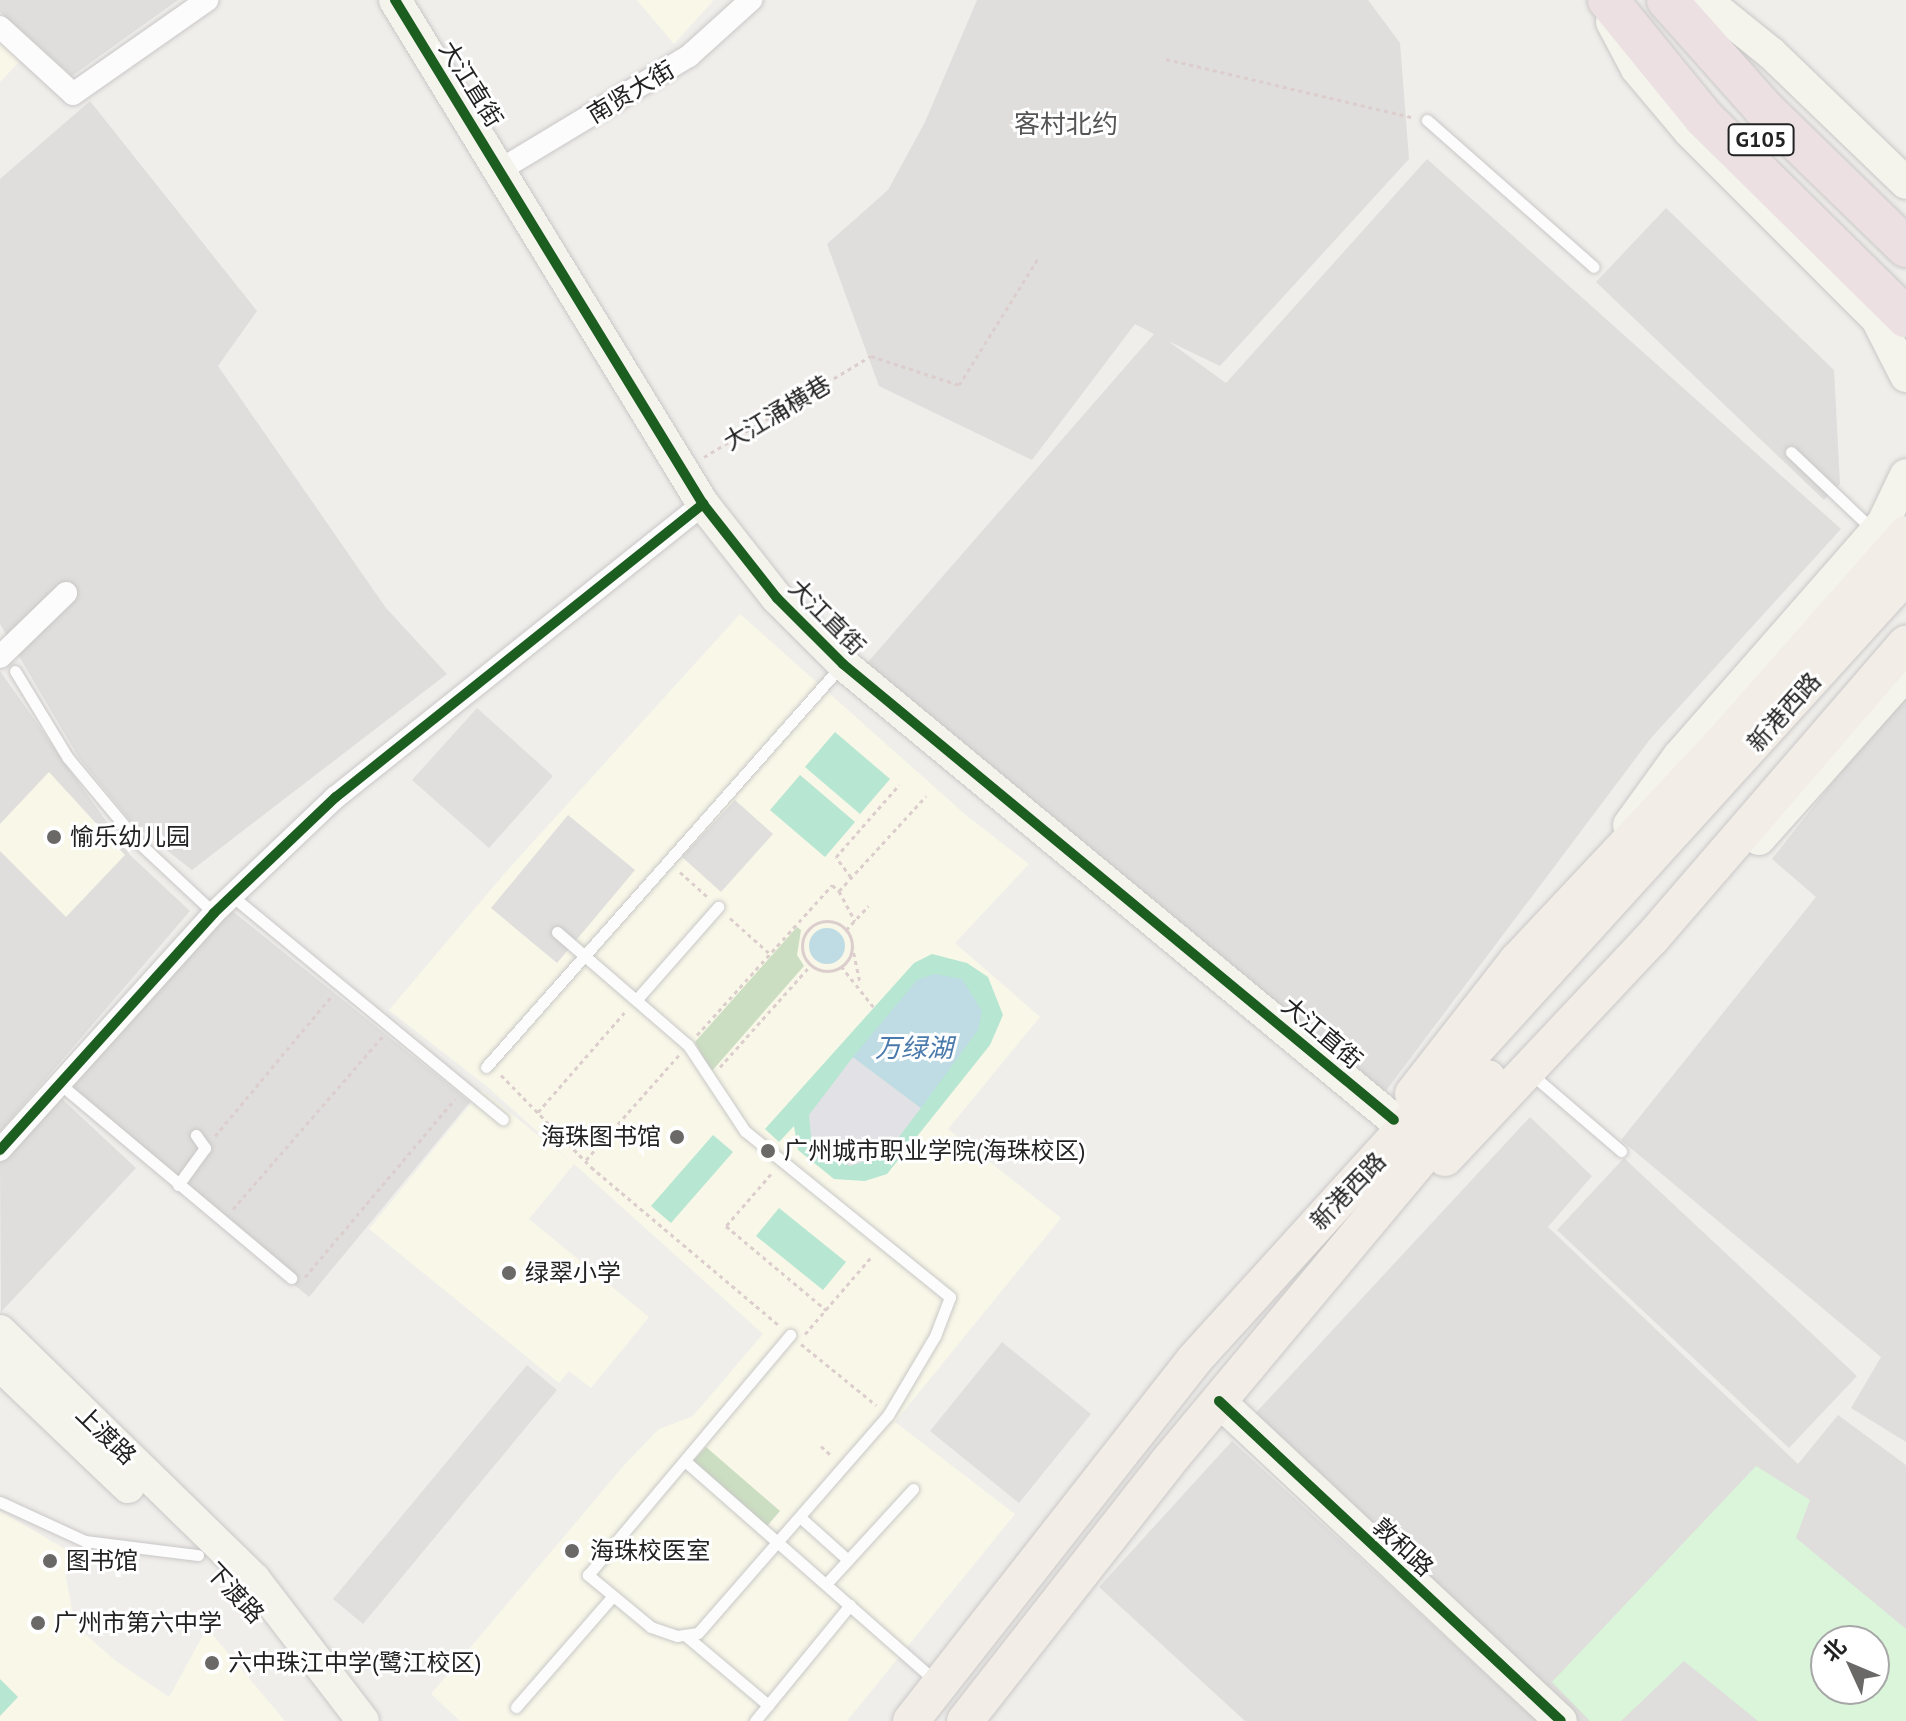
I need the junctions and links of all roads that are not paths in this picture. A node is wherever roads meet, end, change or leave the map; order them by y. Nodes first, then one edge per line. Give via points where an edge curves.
1 (207, 0) edge
2 (395, 0) edge
3 (751, 0) edge
4 (1609, 0) edge
5 (1667, 0) edge
6 (1681, 0) edge
7 (1705, 0) edge
8 (0, 27) edge
9 (1427, 120) road end
10 (500, 170) junction
11 (1897, 196) edge
12 (1906, 247) edge
13 (1594, 267) dead end
14 (1906, 281) edge
15 (1906, 317) edge
16 (1906, 376) edge
17 (1791, 452) dead end
18 (1905, 483) edge
19 (703, 504) junction
20 (1891, 533) edge
21 (1906, 575) edge
22 (66, 593) dead end
23 (1906, 608) edge
24 (1904, 657) edge
25 (8, 664) edge
26 (843, 664) junction
27 (1678, 848) junction
28 (1599, 871) junction
29 (232, 896) junction
30 (718, 907) dead end
31 (214, 913) junction
32 (557, 932) dead end
33 (584, 955) junction
34 (637, 999) junction
35 (486, 1067) dead end
36 (1530, 1072) junction
37 (60, 1084) junction
38 (503, 1119) dead end
39 (1394, 1120) junction
40 (196, 1135) dead end
41 (0, 1150) edge
42 (1621, 1151) dead end
43 (178, 1185) junction
44 (1344, 1195) junction
45 (1368, 1224) junction
46 (291, 1278) road end
47 (0, 1331) edge
48 (790, 1335) road end
49 (0, 1365) edge
50 (1219, 1401) junction
51 (685, 1461) junction
52 (913, 1489) dead end
53 (0, 1502) edge
54 (801, 1518) junction
55 (778, 1543) junction
56 (205, 1546) junction
57 (848, 1560) junction
58 (826, 1584) junction
59 (612, 1597) junction
60 (850, 1605) junction
61 (685, 1635) junction
62 (940, 1684) junction
63 (768, 1705) junction
64 (516, 1707) dead end
65 (338, 1721) edge
66 (363, 1721) edge
67 (755, 1721) edge
68 (911, 1721) edge
69 (965, 1721) edge
70 (1561, 1721) edge

1 - 8 street via 73,94
2 - 10 main road, 大江直街
3 - 10 street, 南贤大街 via 689,56
4 - 14 highway, G105
4 - 15 highway via 1676,88
4 - 16 main road via 1622,46 1650,86 1877,319
5 - 12 highway, G105 via 1764,109
6 - 11 highway
7 - 11 main road via 1771,53
9 - 13 lane
10 - 19 main road, 大江直街
17 - 20 lane
18 - 20 main road
19 - 26 main road, 大江直街 via 777,598
19 - 29 street via 336,797
20 - 28 main road via 1679,756
20 - 28 main road via 1846,604
21 - 27 main road, 新港西路
22 - 25 street
23 - 27 main road, 新港西路
24 - 36 main road
25 - 31 lane via 68,758 138,842
26 - 33 lane
26 - 39 main road, 大江直街
27 - 44 main road, 新港西路
27 - 45 main road, 新港西路
28 - 39 main road via 1517,961
29 - 31 street
29 - 38 lane
30 - 34 lane
31 - 37 street
32 - 33 lane
33 - 34 lane
33 - 35 lane
34 - 54 lane via 688,1045 745,1131 950,1297 935,1336 888,1415
36 - 42 lane
36 - 45 main road via 1448,1156
37 - 41 street
37 - 43 lane
39 - 44 main road
40 - 43 lane via 205,1148
43 - 46 lane
44 - 62 main road, 新港西路 via 1168,1391
45 - 50 main road, 新港西路
47 - 56 main road, 上渡路
48 - 51 lane
49 - 56 main road, 上渡路
50 - 69 main road, 新港西路
50 - 70 main road, 敦和路
51 - 55 lane
51 - 59 lane via 588,1575
52 - 57 lane
53 - 56 lane, 下渡路 via 85,1541
54 - 55 lane
54 - 57 lane
55 - 58 lane
55 - 61 lane via 698,1633
56 - 65 main road, 下渡路
56 - 66 main road, 下渡路 via 271,1598
57 - 58 lane
58 - 60 lane
59 - 61 lane via 651,1627
59 - 64 lane
60 - 62 lane
60 - 63 lane
61 - 63 lane
62 - 68 main road, 新港西路
63 - 67 lane

